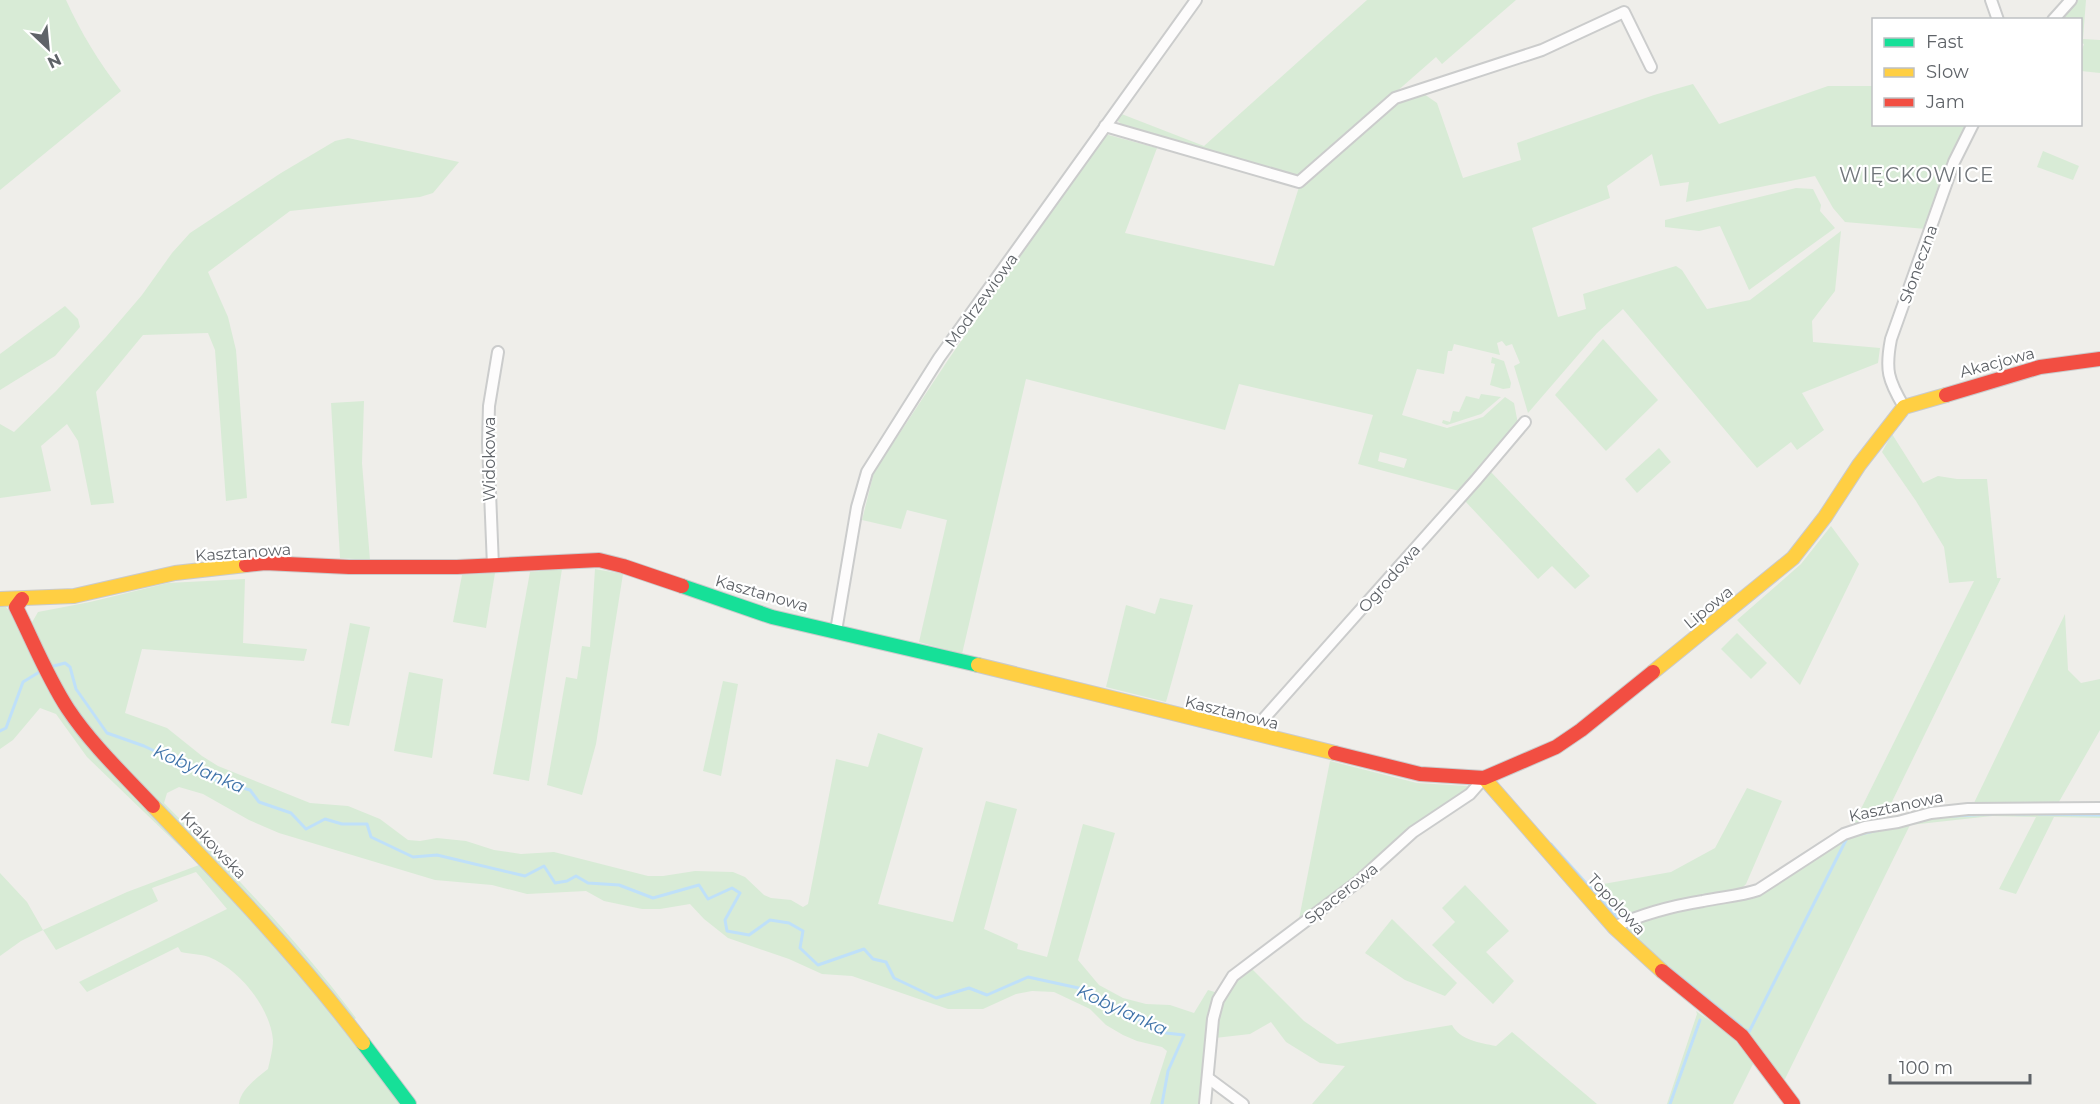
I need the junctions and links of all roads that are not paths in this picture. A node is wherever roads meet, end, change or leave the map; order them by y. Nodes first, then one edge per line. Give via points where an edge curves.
1 (1196, 0) edge
2 (1991, 0) edge
3 (2071, 0) edge
4 (1997, 18) edge
5 (2055, 18) edge
6 (1651, 67) dead end
7 (1105, 126) junction
8 (1972, 126) edge
9 (498, 352) dead end
10 (2100, 359) edge
11 (1904, 406) junction
12 (1525, 422) dead end
13 (493, 566) junction
14 (0, 599) edge
15 (22, 599) junction
16 (836, 631) junction
17 (1251, 733) junction
18 (1484, 777) junction
19 (2100, 808) edge
20 (1614, 927) junction
21 (1208, 1078) junction
22 (408, 1104) edge
23 (1205, 1104) edge
24 (1243, 1104) edge
25 (1793, 1104) edge

1 - 7 street, Modrzewiowa
2 - 4 street
3 - 5 street
6 - 7 street via 1624,12 1542,50 1395,98 1299,182
7 - 16 street, Modrzewiowa via 928,374 867,472 857,507
8 - 11 street, Słoneczna via 1954,162 1891,339 1888,374
9 - 13 street, Widokowa via 489,406 488,443
10 - 11 street, Akacjowa via 2040,367
11 - 18 street, Lipowa via 1793,558 1581,730 1556,747
12 - 17 street, Ogrodowa
13 - 15 street, Kasztanowa via 257,564 175,573 74,596
13 - 16 street, Kasztanowa via 599,560 772,617
14 - 15 street, Kasztanowa
15 - 22 street, Krakowska via 16,607 50,681 73,717 326,994
16 - 17 street, Kasztanowa
17 - 18 street, Kasztanowa via 1420,774
18 - 20 street, Topolowa
18 - 21 street, Spacerowa via 1470,794 1413,832 1359,881 1233,976 1218,1000 1213,1019
19 - 20 street, Kasztanowa via 1968,809 1865,827 1844,834 1758,890 1663,909
20 - 25 street, Topolowa via 1676,984 1742,1036
21 - 23 street, Spacerowa
21 - 24 street

